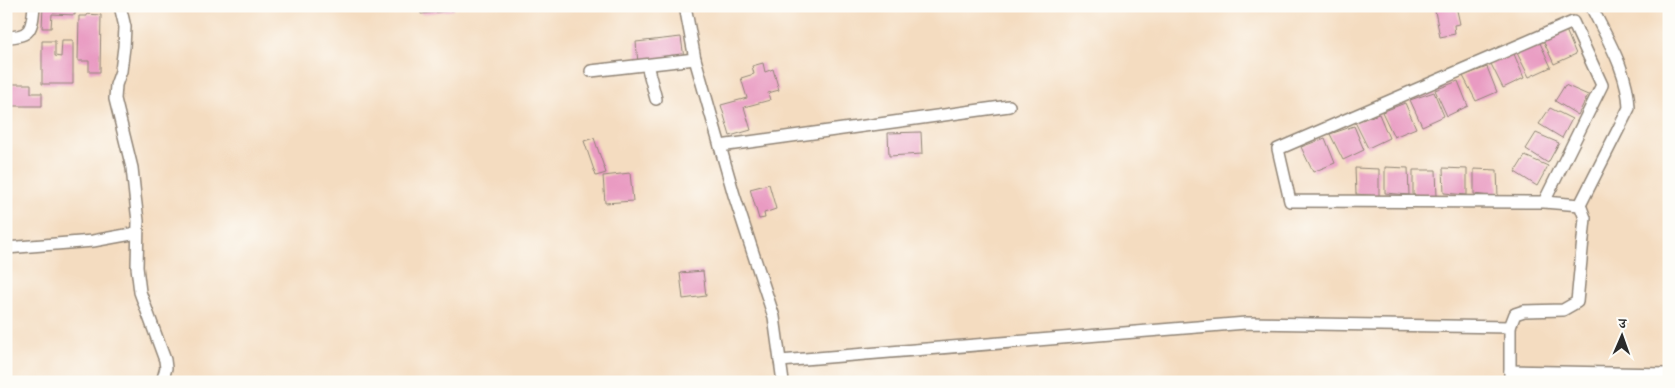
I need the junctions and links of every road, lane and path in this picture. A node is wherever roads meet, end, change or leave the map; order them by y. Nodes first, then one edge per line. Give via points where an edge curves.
1 (34, 6) edge
2 (120, 6) edge
3 (685, 6) edge
4 (1591, 6) edge
5 (6, 37) edge
6 (695, 59) junction
7 (647, 65) junction
8 (590, 71) dead end
9 (656, 99) dead end
10 (1009, 106) dead end
11 (720, 146) junction
12 (1544, 202) junction
13 (1580, 205) junction
14 (137, 233) junction
15 (6, 248) edge
16 (1510, 327) junction
17 (780, 361) junction
18 (1666, 374) dead end
19 (1510, 376) edge
20 (1594, 377) edge
21 (162, 382) edge
22 (782, 382) edge

1 - 5 street via 31,28 26,34
2 - 14 street via 125,27 116,99 132,168
3 - 6 street
4 - 13 street via 1622,69 1630,108
6 - 7 street
6 - 11 street
7 - 8 street
7 - 9 street
10 - 11 street
11 - 17 street via 774,317
12 - 12 street via 1602,85 1573,22 1278,149 1290,201
12 - 13 street
13 - 16 street via 1585,218 1577,302 1563,310 1515,314
14 - 15 street via 84,242
14 - 21 street via 140,292 165,360
16 - 17 street via 1246,323
16 - 19 street
17 - 22 street
18 - 20 street
19 - 20 street

